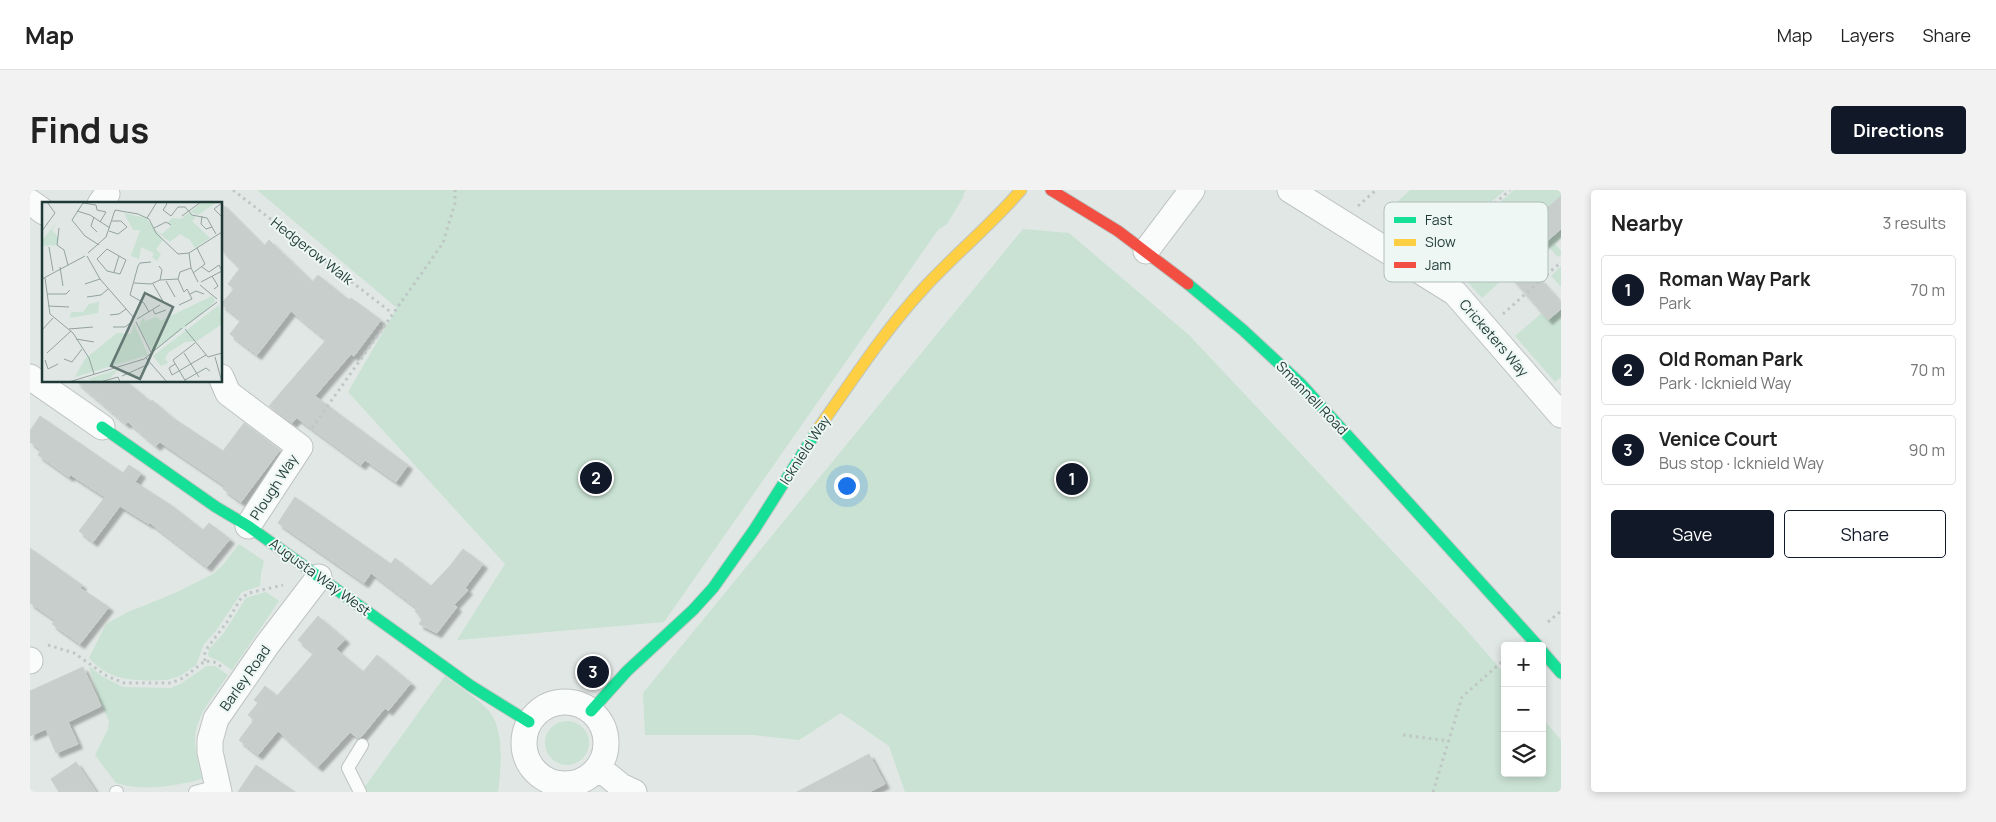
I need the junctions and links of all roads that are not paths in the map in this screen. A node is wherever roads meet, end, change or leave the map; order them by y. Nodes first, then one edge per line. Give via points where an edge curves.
1 (1021, 190) edge
2 (1051, 190) edge
3 (1192, 190) edge
4 (1290, 190) edge
5 (30, 202) edge
6 (42, 211) edge
7 (1384, 248) edge
8 (1146, 251) junction
9 (1438, 282) edge
10 (222, 379) edge
11 (33, 385) edge
12 (1561, 415) edge
13 (93, 422) joint
14 (248, 526) junction
15 (319, 577) junction
16 (1534, 642) edge
17 (1546, 656) edge
18 (1561, 673) edge
19 (591, 711) junction
20 (529, 722) junction
21 (362, 745) dead end
22 (599, 768) junction
23 (553, 788) edge
24 (210, 790) edge
25 (360, 792) edge
26 (634, 792) edge

1 - 19 street, Icknield Way via 924,288 885,334 814,434 713,588 627,671
2 - 8 street, Smannell Road
3 - 8 street
4 - 7 street, Cricketers Way
5 - 6 street
8 - 16 street, Smannell Road via 1260,344 1301,384
9 - 12 street, Cricketers Way via 1455,293
10 - 14 street, Plough Way via 228,393 303,442
11 - 13 street
13 - 14 street, Augusta Way West
14 - 15 street, Augusta Way West
15 - 20 street, Augusta Way West via 471,686
15 - 24 street, Barley Road via 216,719 210,740
17 - 18 street
19 - 20 street via 581,705 558,702 546,706
19 - 22 street via 603,726 607,744
20 - 23 street via 524,747 527,759 533,770
21 - 25 lane via 348,768
22 - 23 street via 579,783
22 - 26 street

